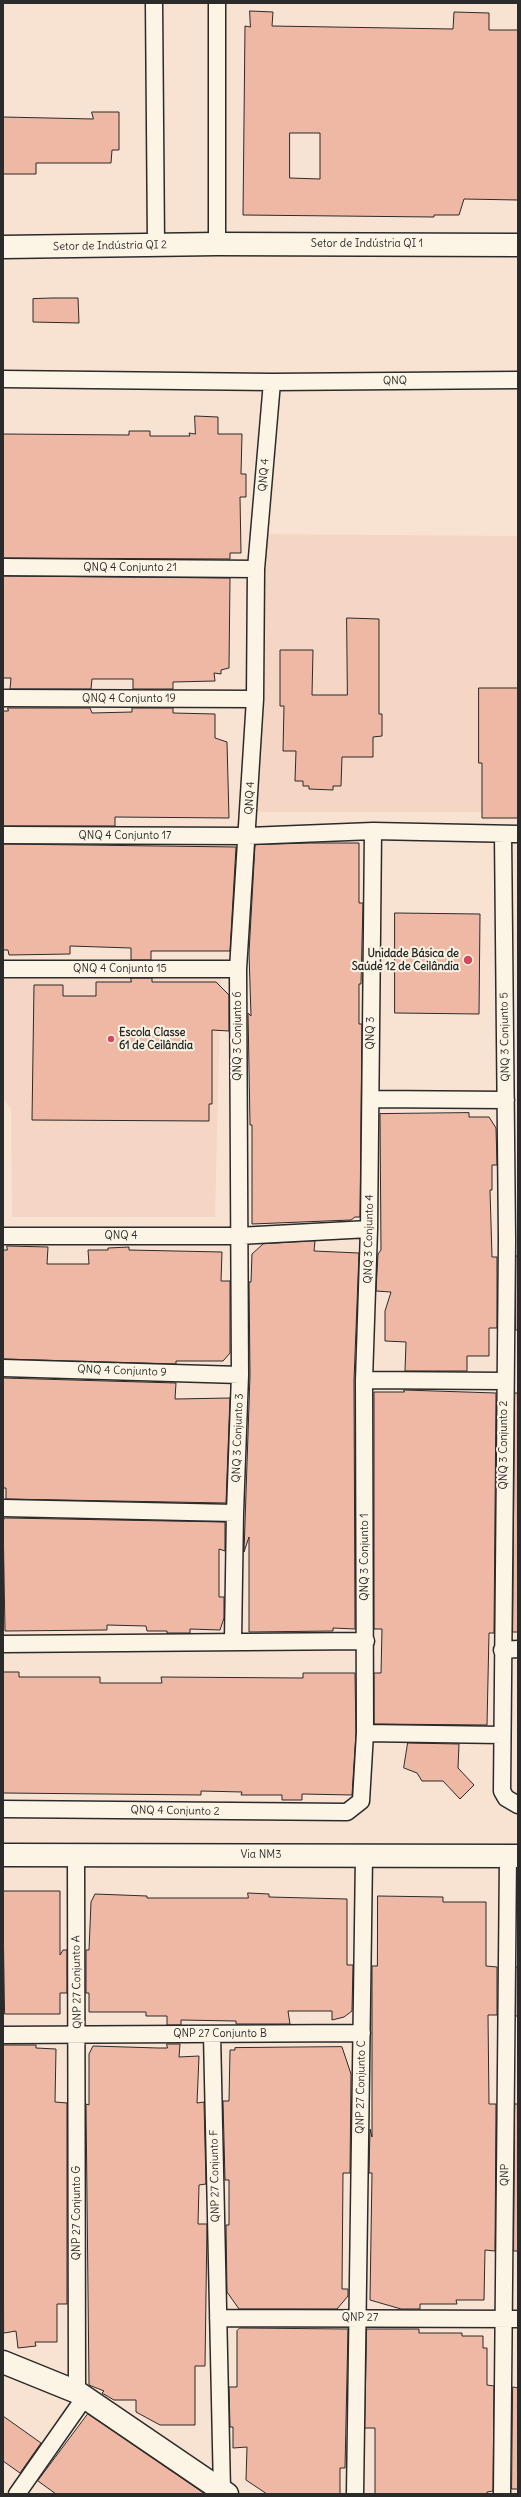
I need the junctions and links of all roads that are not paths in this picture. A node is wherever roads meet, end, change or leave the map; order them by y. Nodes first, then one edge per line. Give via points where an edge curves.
1 (154, 3) edge
2 (217, 3) edge
3 (217, 244) junction
4 (156, 245) junction
5 (518, 245) edge
6 (3, 247) edge
7 (3, 379) edge
8 (518, 380) edge
9 (272, 382) junction
10 (3, 567) edge
11 (256, 569) junction
12 (3, 698) edge
13 (255, 699) junction
14 (373, 832) junction
15 (511, 834) edge
16 (3, 835) edge
17 (248, 836) junction
18 (238, 969) junction
19 (3, 970) edge
20 (371, 1099) junction
21 (506, 1100) junction
22 (369, 1229) junction
23 (3, 1236) edge
24 (238, 1236) junction
25 (512, 1240) edge
26 (3, 1368) edge
27 (240, 1375) junction
28 (364, 1380) junction
29 (504, 1381) junction
30 (3, 1508) edge
31 (235, 1513) junction
32 (233, 1640) junction
33 (366, 1640) junction
34 (3, 1644) edge
35 (518, 1649) edge
36 (502, 1650) junction
37 (365, 1733) junction
38 (502, 1735) junction
39 (518, 1805) edge
40 (3, 1809) edge
41 (3, 1855) edge
42 (76, 1855) junction
43 (364, 1856) junction
44 (513, 1856) edge
45 (512, 2030) edge
46 (362, 2033) junction
47 (78, 2034) junction
48 (212, 2034) junction
49 (3, 2035) edge
50 (358, 2317) junction
51 (218, 2318) junction
52 (511, 2319) edge
53 (3, 2362) edge
54 (81, 2395) junction
55 (223, 2493) edge
56 (17, 2494) edge
57 (355, 2494) edge
58 (502, 2494) edge

1 - 4 street
2 - 3 street
3 - 4 street, Setor de Indústria QI 2
3 - 5 street, Setor de Indústria QI 1
4 - 6 street, Setor de Indústria QI 2
7 - 9 street
8 - 9 street, QNQ
9 - 11 street, QNQ 4
10 - 11 street, QNQ 4 Conjunto 21
11 - 13 street, QNQ 4
12 - 13 street, QNQ 4 Conjunto 19
13 - 17 street, QNQ 4
14 - 15 street
14 - 17 street
14 - 20 street, QNQ 3
15 - 21 street, QNQ 3 Conjunto 5
16 - 17 street, QNQ 4 Conjunto 17
17 - 18 street, QNQ 3 Conjunto 6
18 - 19 street, QNQ 4 Conjunto 15
18 - 24 street, QNQ 3 Conjunto 6
20 - 21 street
20 - 22 street, QNQ 3 Conjunto 4
21 - 25 street, QNQ 3 Conjunto 5
22 - 24 street
22 - 28 street, QNQ 3 Conjunto 4
23 - 24 street, QNQ 4
24 - 27 street, QNQ 3 Conjunto 3
25 - 29 street, QNQ 3 Conjunto 2
26 - 27 street, QNQ 4 Conjunto 9
27 - 31 street, QNQ 3 Conjunto 3
28 - 29 street
28 - 33 street, QNQ 3 Conjunto 1
29 - 36 street, QNQ 3 Conjunto 2
30 - 31 street
31 - 32 street, QNQ 3 Conjunto 3
32 - 33 street
32 - 34 street
33 - 37 street, QNQ 3 Conjunto 1
35 - 36 street
36 - 38 street
37 - 38 street
37 - 40 street, QNQ 4 Conjunto 2 via 363,1796 357,1806 347,1812
38 - 39 street via 502,1790 506,1798
41 - 42 street, Via NM3
42 - 43 street, Via NM3
42 - 47 street, QNP 27 Conjunto A
43 - 44 street, Via NM3
43 - 46 street, QNP 27 Conjunto C
44 - 45 street, QNP
45 - 52 street, QNP
46 - 48 street, QNP 27 Conjunto B
46 - 50 street, QNP 27 Conjunto C
47 - 48 street, QNP 27 Conjunto B
47 - 49 street, QNP 27 Conjunto A
47 - 54 street, QNP 27 Conjunto G
48 - 51 street, QNP 27 Conjunto F
50 - 51 street, QNP 27
50 - 52 street, QNP 27
50 - 57 street, QNP 27 Conjunto C
51 - 55 street, QNP 27 Conjunto F
52 - 58 street, QNP
53 - 54 street
54 - 55 street
54 - 56 street

